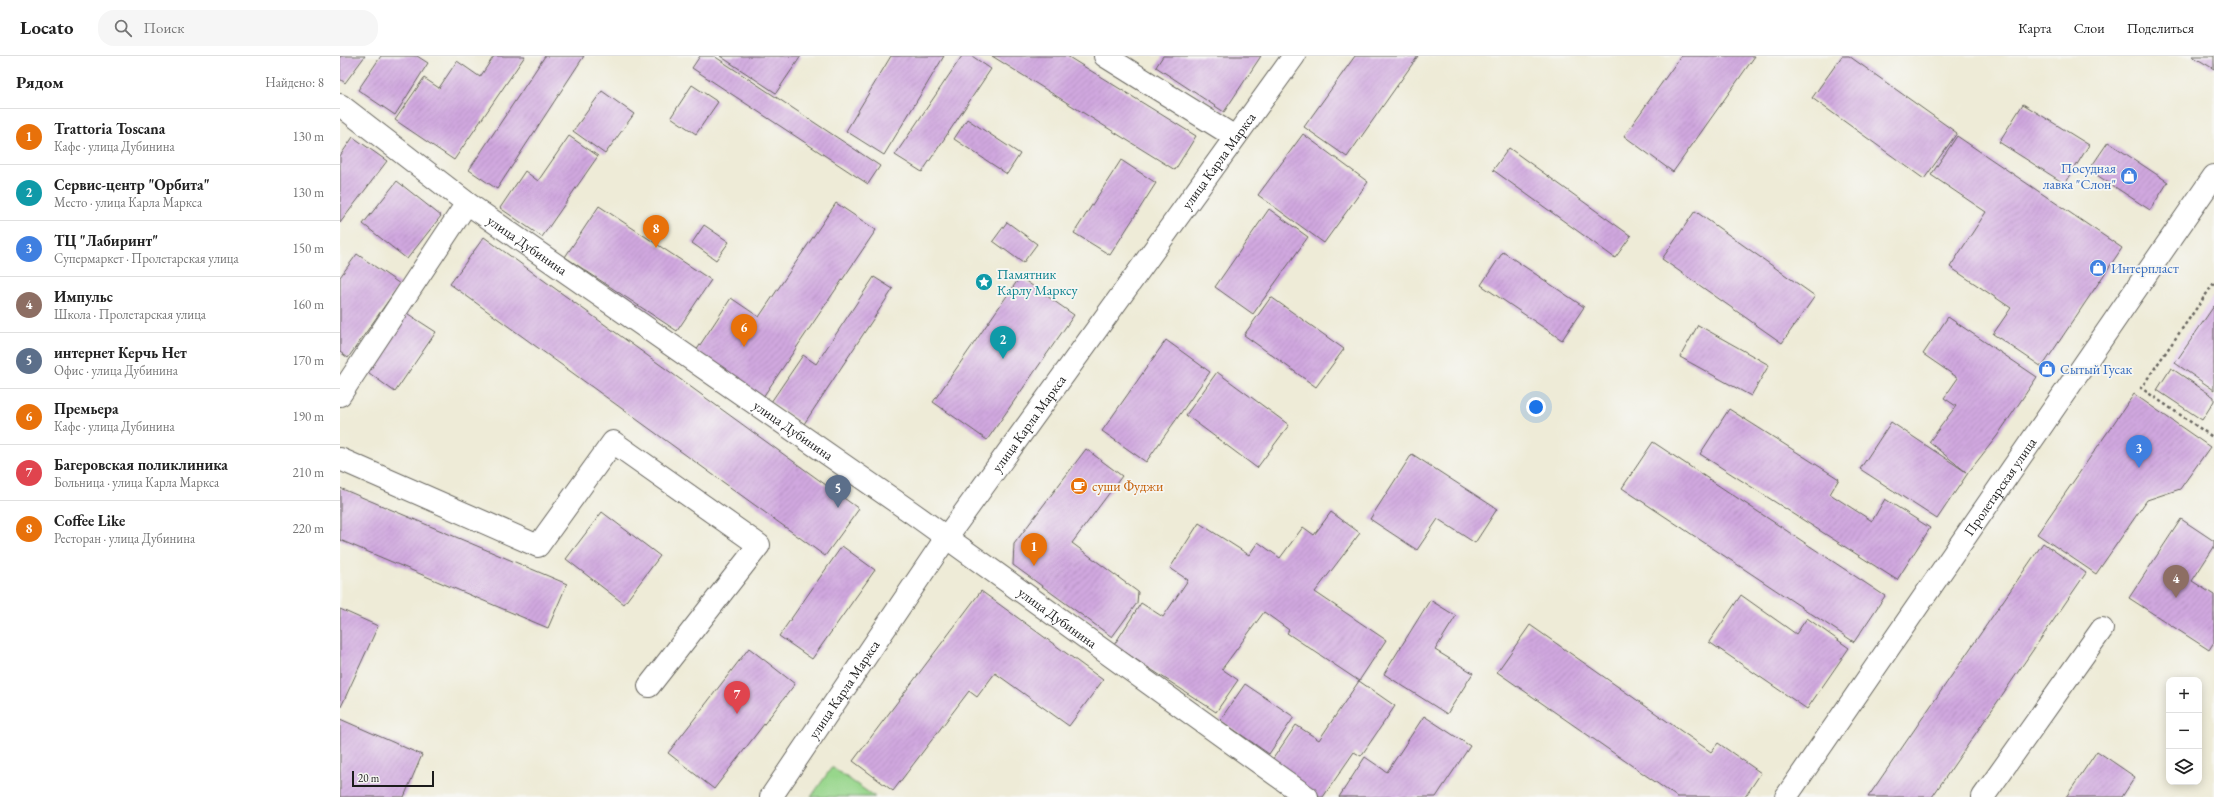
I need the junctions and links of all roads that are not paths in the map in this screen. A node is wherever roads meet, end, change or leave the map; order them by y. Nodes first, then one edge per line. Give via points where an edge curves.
1 (1105, 56) edge
2 (1294, 56) edge
3 (340, 105) edge
4 (1236, 137) junction
5 (2214, 176) edge
6 (467, 203) junction
7 (340, 395) edge
8 (340, 458) edge
9 (946, 538) junction
10 (2102, 629) dead end
11 (649, 686) dead end
12 (771, 797) edge
13 (1306, 797) edge
14 (1786, 797) edge
15 (1983, 797) edge

1 - 4 street
2 - 4 street, улица Карла Маркса
3 - 6 street, улица Дубинина
4 - 9 street, улица Карла Маркса
5 - 14 street, Пролетарская улица
6 - 7 street
6 - 9 street, улица Дубинина
8 - 11 street via 538,546 613,442 759,545
9 - 12 street, улица Карла Маркса
9 - 13 street, улица Дубинина
10 - 15 street

